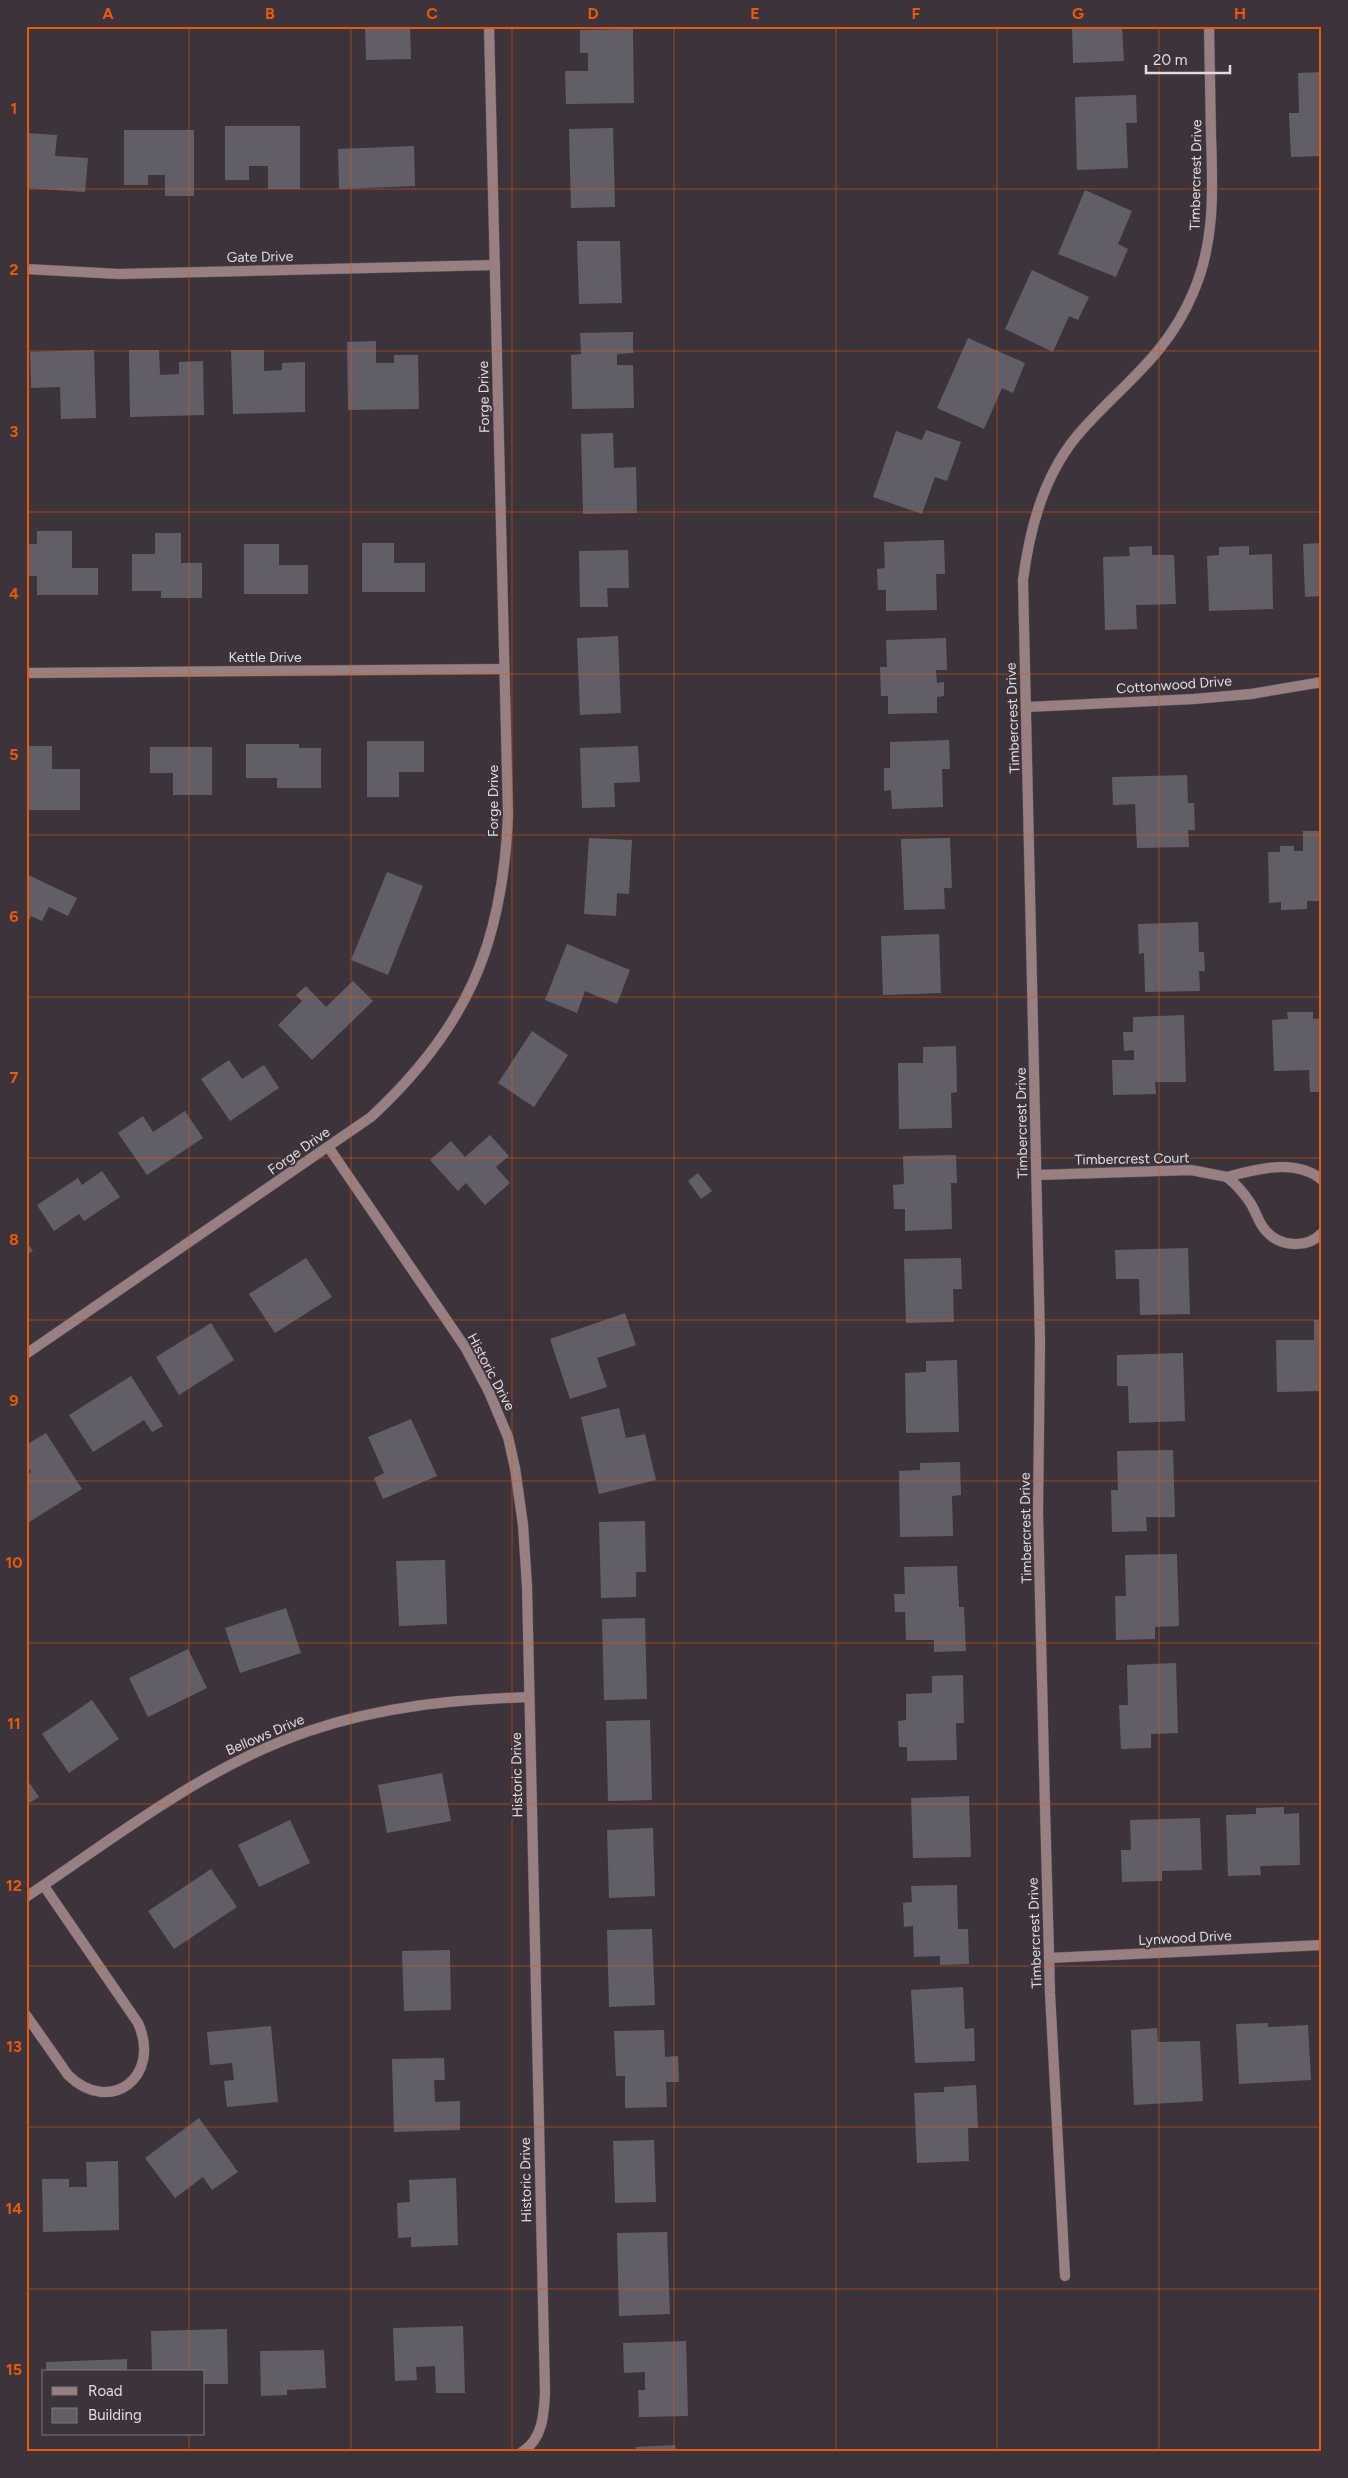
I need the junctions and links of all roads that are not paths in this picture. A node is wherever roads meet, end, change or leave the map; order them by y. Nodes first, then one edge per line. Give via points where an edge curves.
1 (489, 26) edge
2 (1209, 26) edge
3 (495, 265) junction
4 (26, 269) edge
5 (504, 668) junction
6 (26, 673) edge
7 (1322, 682) edge
8 (1027, 707) junction
9 (329, 1148) junction
10 (1037, 1175) junction
11 (1228, 1177) junction
12 (1322, 1180) edge
13 (1322, 1233) edge
14 (26, 1354) edge
15 (529, 1697) junction
16 (44, 1886) junction
17 (26, 1897) edge
18 (1322, 1945) edge
19 (1049, 1958) junction
20 (26, 2015) edge
21 (1065, 2276) dead end
22 (524, 2451) edge

1 - 3 street, Forge Drive
2 - 8 street, Timbercrest Drive via 1213,190 1212,221 1205,258 1193,293 1157,355 1080,432 1059,461 1044,492 1032,524 1023,580
3 - 4 street, Gate Drive via 118,274
3 - 5 street, Forge Drive
5 - 6 street, Kettle Drive
5 - 9 street, Forge Drive via 507,852 494,929 484,959 454,1019 428,1058 400,1090
7 - 8 street, Cottonwood Drive via 1251,694 1194,699
8 - 10 street, Timbercrest Drive
9 - 14 street, Forge Drive
9 - 15 street, Historic Drive via 465,1348 508,1437 524,1526
10 - 11 street, Timbercrest Court via 1192,1170
10 - 19 street, Timbercrest Drive via 1040,1341 1038,1512
11 - 12 street, Timbercrest Court via 1255,1169 1286,1167 1314,1173
11 - 13 street via 1245,1194 1266,1232 1278,1240 1289,1245 1305,1243
15 - 16 street, Bellows Drive via 405,1706 309,1730 201,1781
15 - 22 street, Historic Drive via 545,2392 539,2433
16 - 17 street, Bellows Drive
16 - 20 street via 138,2023 146,2048 142,2067 135,2078 119,2090 89,2090 76,2084 68,2075
18 - 19 street, Lynwood Drive
19 - 21 street, Timbercrest Drive

